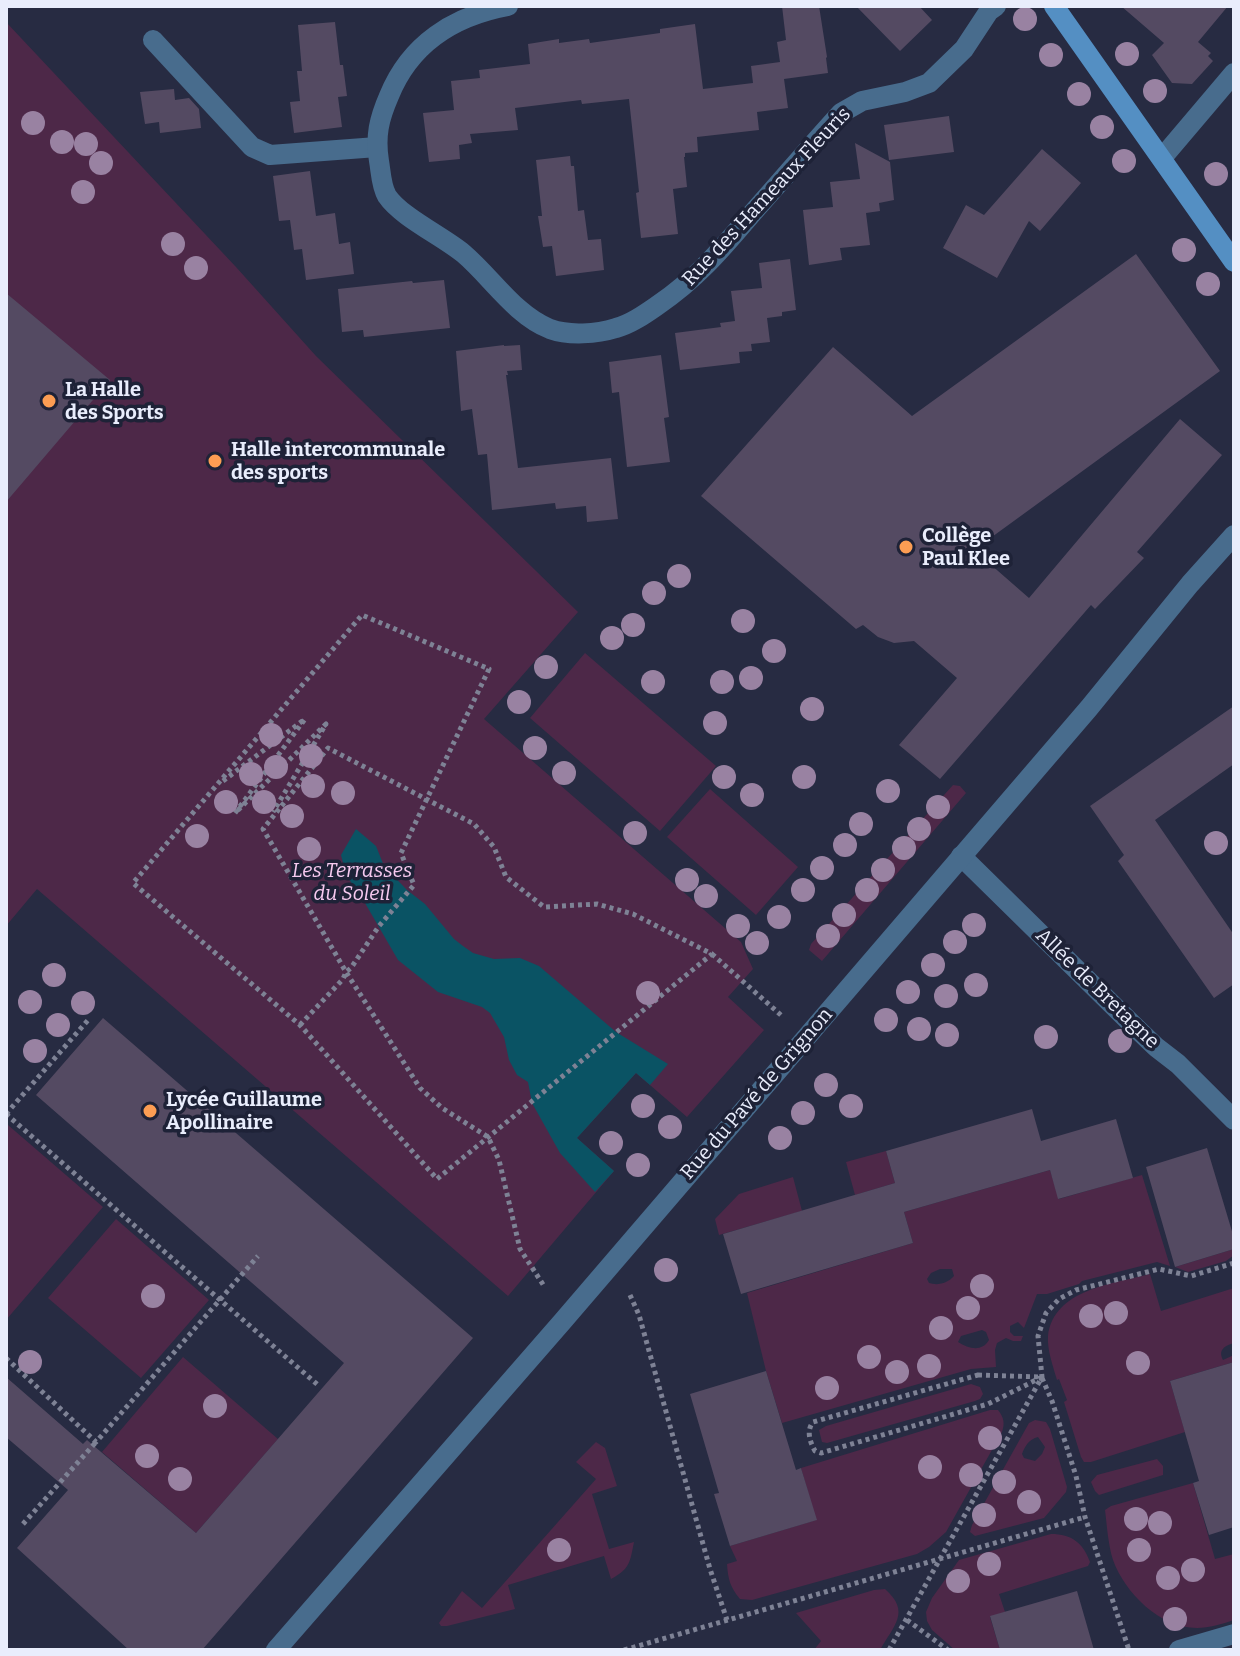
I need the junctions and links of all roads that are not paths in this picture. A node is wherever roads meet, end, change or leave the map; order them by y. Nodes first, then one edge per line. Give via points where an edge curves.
1 (508, 6) edge
2 (996, 6) edge
3 (1054, 6) edge
4 (153, 40) dead end
5 (1234, 73) edge
6 (377, 147) junction
7 (1162, 158) junction
8 (1234, 262) edge
9 (1234, 535) edge
10 (961, 856) junction
11 (1234, 1120) edge
12 (1234, 1634) edge
13 (276, 1650) edge
14 (1179, 1650) edge

1 - 6 street, Rue des Hameaux Fleuris via 462,21 421,46 392,88 379,118
2 - 6 street, Rue des Hameaux Fleuris via 964,49 929,83 862,101 841,113 683,288 617,328 553,330 523,312 463,254 396,206 386,194
3 - 7 street
4 - 6 street via 252,147 270,155
5 - 7 street
7 - 8 street
9 - 10 street, Rue du Pavé de Grignon
10 - 11 street, Allée de Bretagne
10 - 13 street, Rue du Pavé de Grignon
12 - 14 street

